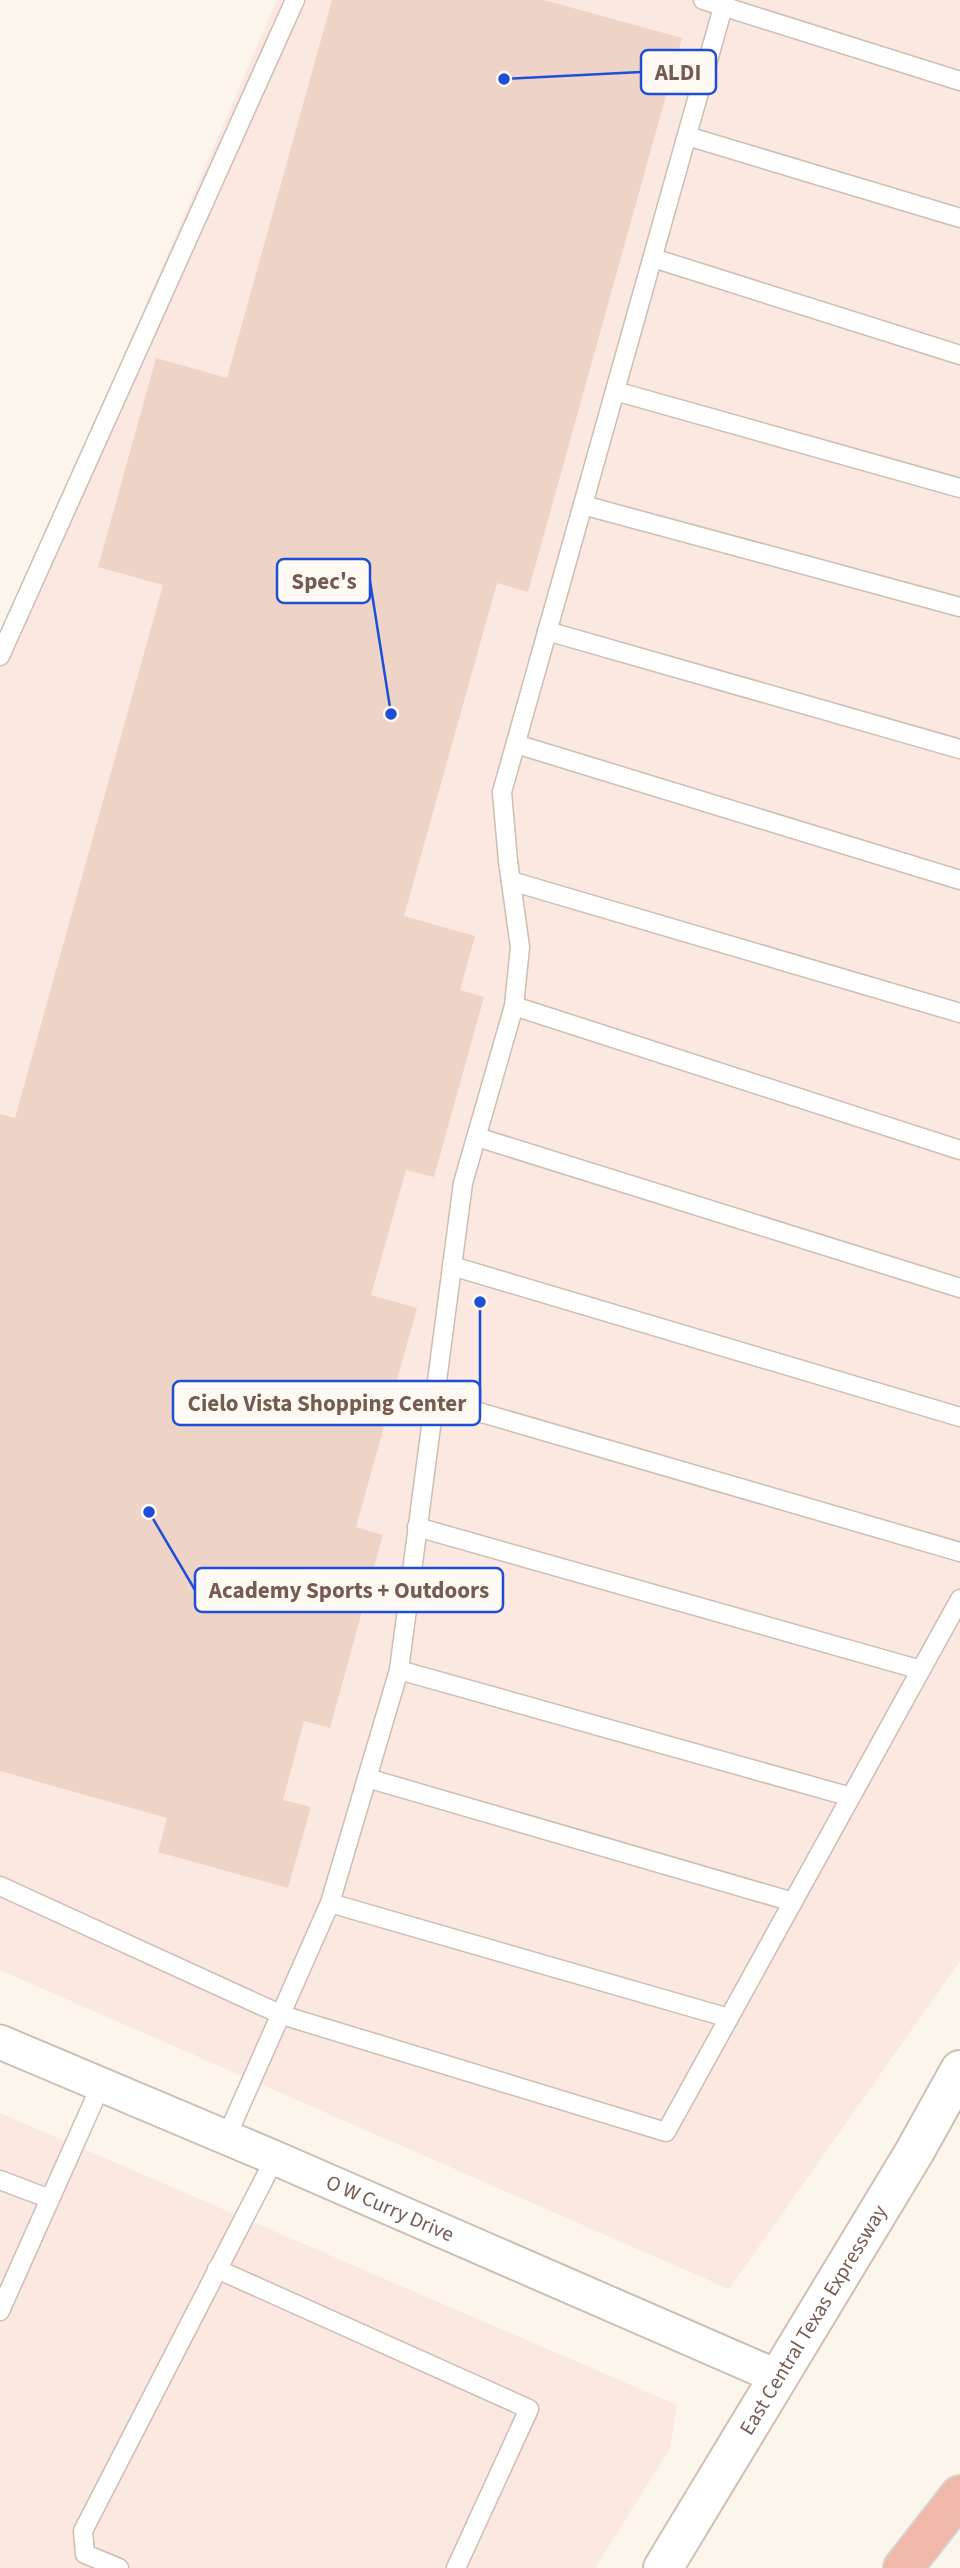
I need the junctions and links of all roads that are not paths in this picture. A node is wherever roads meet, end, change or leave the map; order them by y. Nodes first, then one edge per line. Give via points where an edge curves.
1 (295, 0) edge
2 (703, 0) edge
3 (724, 4) edge
4 (960, 80) edge
5 (687, 136) junction
6 (960, 218) edge
7 (653, 258) junction
8 (960, 355) edge
9 (615, 391) junction
10 (960, 488) edge
11 (583, 505) junction
12 (960, 607) edge
13 (547, 631) junction
14 (0, 656) edge
15 (516, 744) junction
16 (960, 748) edge
17 (960, 880) edge
18 (511, 881) junction
19 (514, 1006) junction
20 (960, 1013) edge
21 (477, 1137) junction
22 (960, 1150) edge
23 (452, 1266) junction
24 (960, 1287) edge
25 (434, 1399) junction
26 (960, 1417) edge
27 (417, 1528) junction
28 (960, 1552) edge
29 (960, 1599) edge
30 (399, 1670) junction
31 (921, 1670) junction
32 (367, 1778) junction
33 (851, 1797) junction
34 (0, 1886) edge
35 (793, 1902) junction
36 (330, 1903) junction
37 (282, 2015) junction
38 (729, 2018) junction
39 (0, 2042) edge
40 (960, 2070) edge
41 (101, 2084) junction
42 (226, 2138) junction
43 (275, 2158) junction
44 (0, 2180) edge
45 (50, 2199) junction
46 (217, 2269) junction
47 (0, 2311) edge
48 (778, 2377) junction
49 (960, 2495) edge
50 (960, 2518) edge
51 (119, 2568) edge
52 (456, 2568) edge
53 (663, 2568) edge
54 (903, 2568) edge
55 (926, 2568) edge

1 - 14 lane
2 - 3 lane
3 - 4 lane
3 - 5 lane
5 - 6 lane
5 - 7 lane
7 - 8 lane
7 - 9 lane
9 - 10 lane
9 - 11 lane
11 - 12 lane
11 - 13 lane
13 - 15 lane
13 - 16 lane
15 - 17 lane
15 - 18 lane via 502,792
18 - 19 lane via 520,947
18 - 20 lane
19 - 21 lane
19 - 22 lane
21 - 23 lane via 463,1183
21 - 24 lane
23 - 25 lane
23 - 26 lane
25 - 27 lane
25 - 28 lane
27 - 30 lane
27 - 31 lane
29 - 31 lane
30 - 32 lane
30 - 33 lane
31 - 33 lane
32 - 35 lane
32 - 36 lane
33 - 35 lane
34 - 37 lane
35 - 38 lane
36 - 37 lane
36 - 38 lane
37 - 38 lane via 666,2132
37 - 42 lane
39 - 41 street, O W Curry Drive
40 - 48 main road, East Central Texas Expressway
41 - 42 street, O W Curry Drive
41 - 45 lane
42 - 43 street, O W Curry Drive
43 - 46 lane
43 - 48 street, O W Curry Drive
44 - 45 lane
45 - 47 lane
46 - 51 lane via 83,2531 85,2554
46 - 52 lane via 529,2409
48 - 53 main road, East Central Texas Expressway
49 - 54 highway
50 - 55 highway

